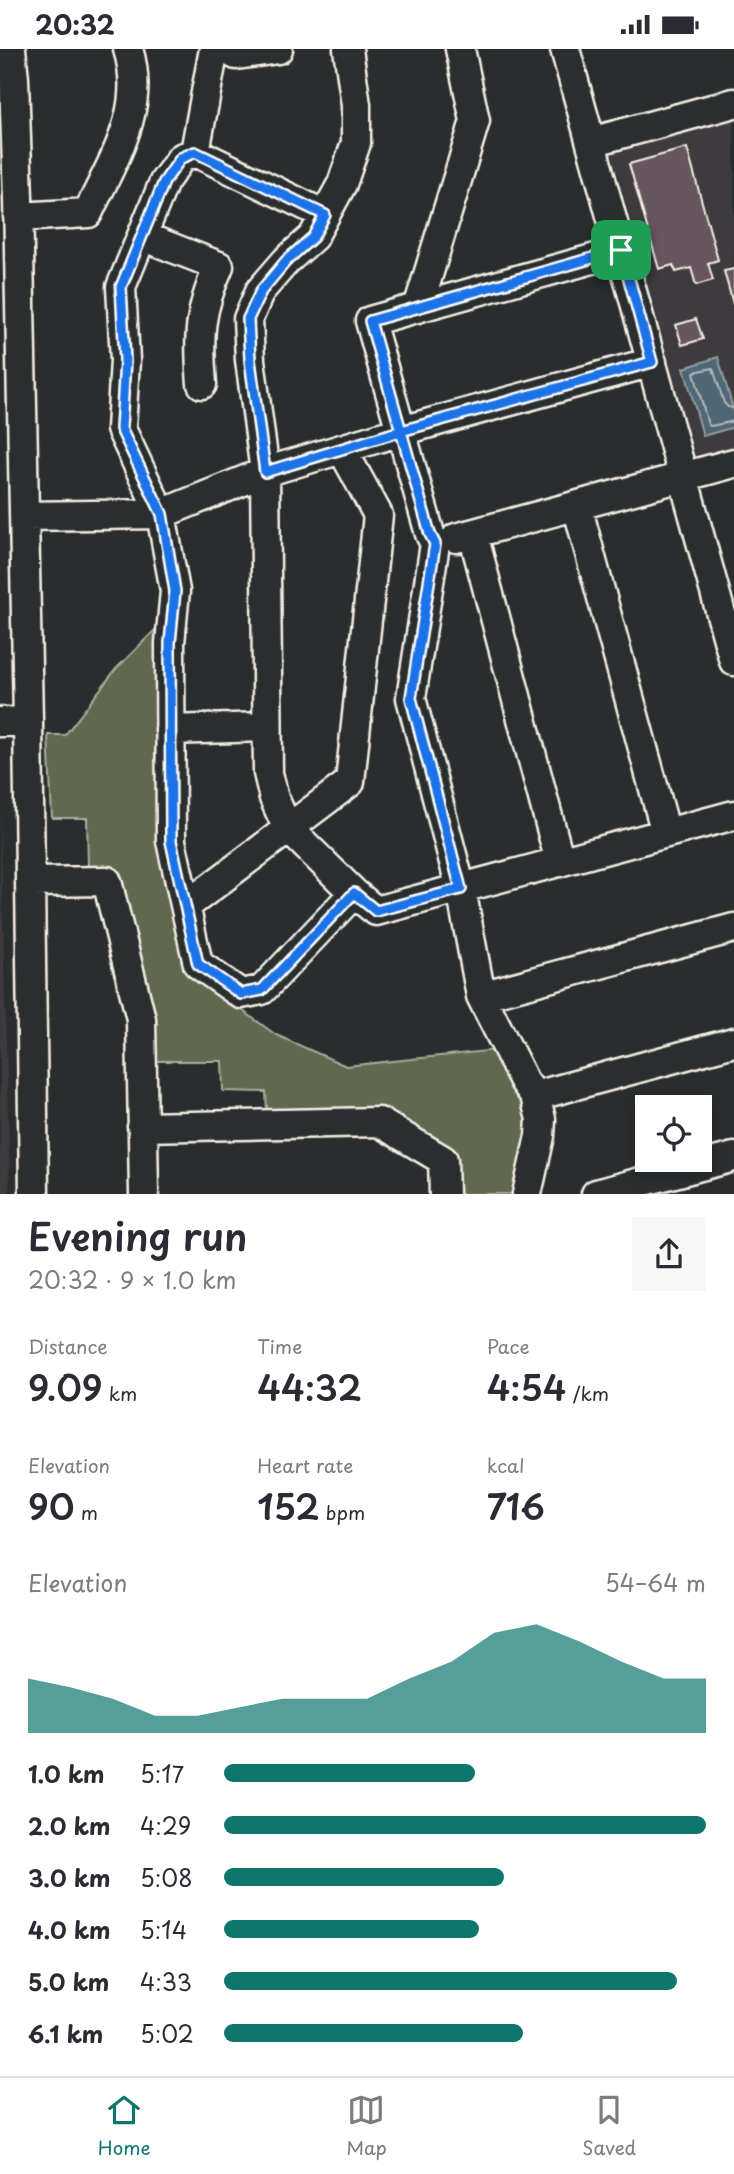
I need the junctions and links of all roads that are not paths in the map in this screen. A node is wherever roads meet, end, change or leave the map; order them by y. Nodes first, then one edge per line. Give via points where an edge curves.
1 (11, 49) edge
2 (128, 49) edge
3 (214, 49) edge
4 (225, 49) edge
5 (278, 49) edge
6 (348, 49) edge
7 (460, 49) edge
8 (565, 49) edge
9 (734, 103) edge
10 (591, 142) junction
11 (195, 152) junction
12 (325, 215) junction
13 (18, 218) junction
14 (142, 236) junction
15 (621, 250) junction
16 (418, 308) junction
17 (652, 362) junction
18 (202, 384) dead end
19 (401, 431) junction
20 (342, 449) junction
21 (734, 463) edge
22 (265, 472) junction
23 (683, 477) junction
24 (577, 506) junction
25 (162, 514) junction
26 (24, 516) junction
27 (474, 534) junction
28 (435, 544) junction
29 (734, 661) edge
30 (28, 721) junction
31 (0, 722) edge
32 (267, 727) junction
33 (170, 730) junction
34 (734, 815) edge
35 (288, 827) junction
36 (666, 833) junction
37 (560, 862) junction
38 (32, 882) junction
39 (461, 889) junction
40 (354, 893) junction
41 (186, 906) junction
42 (734, 928) edge
43 (481, 996) junction
44 (734, 1042) edge
45 (535, 1096) junction
46 (142, 1127) junction
47 (734, 1157) edge
48 (34, 1194) edge
49 (144, 1194) edge
50 (444, 1194) edge
51 (527, 1194) edge
52 (596, 1194) edge

1 - 13 street
2 - 13 street via 134,67 134,103 126,134 88,213
3 - 11 street
4 - 5 street via 236,55
6 - 12 street via 356,143
7 - 16 street via 475,121
8 - 10 street
9 - 10 street
10 - 15 street
11 - 12 street
11 - 14 street via 181,158 164,182
12 - 22 street via 313,237 261,291 248,319
13 - 26 street
14 - 18 street via 219,266 200,323
14 - 25 street via 121,287 125,360 121,429
15 - 16 street
15 - 17 street
16 - 19 street via 370,321
17 - 19 street
17 - 23 street
19 - 20 street
19 - 28 street
20 - 22 street
20 - 35 street via 378,515 350,782
21 - 23 street
22 - 25 street
22 - 32 street
23 - 24 street
23 - 29 street
24 - 27 street
24 - 36 street
25 - 26 street
25 - 33 street via 175,591
26 - 30 street
27 - 28 street
27 - 37 street
28 - 39 street via 411,698
30 - 31 street
30 - 38 street
32 - 33 street
32 - 35 street via 268,773
33 - 41 street via 171,841
34 - 36 street
35 - 40 street
35 - 41 street
36 - 37 street
37 - 39 street
38 - 46 street via 107,881 141,1019
38 - 48 street
39 - 40 street via 376,911
39 - 43 street
40 - 41 street via 262,990 241,994 198,964
42 - 43 street
43 - 45 street
44 - 45 street
45 - 51 street via 540,1136
46 - 49 street
46 - 50 street via 379,1122 443,1160
47 - 52 street

